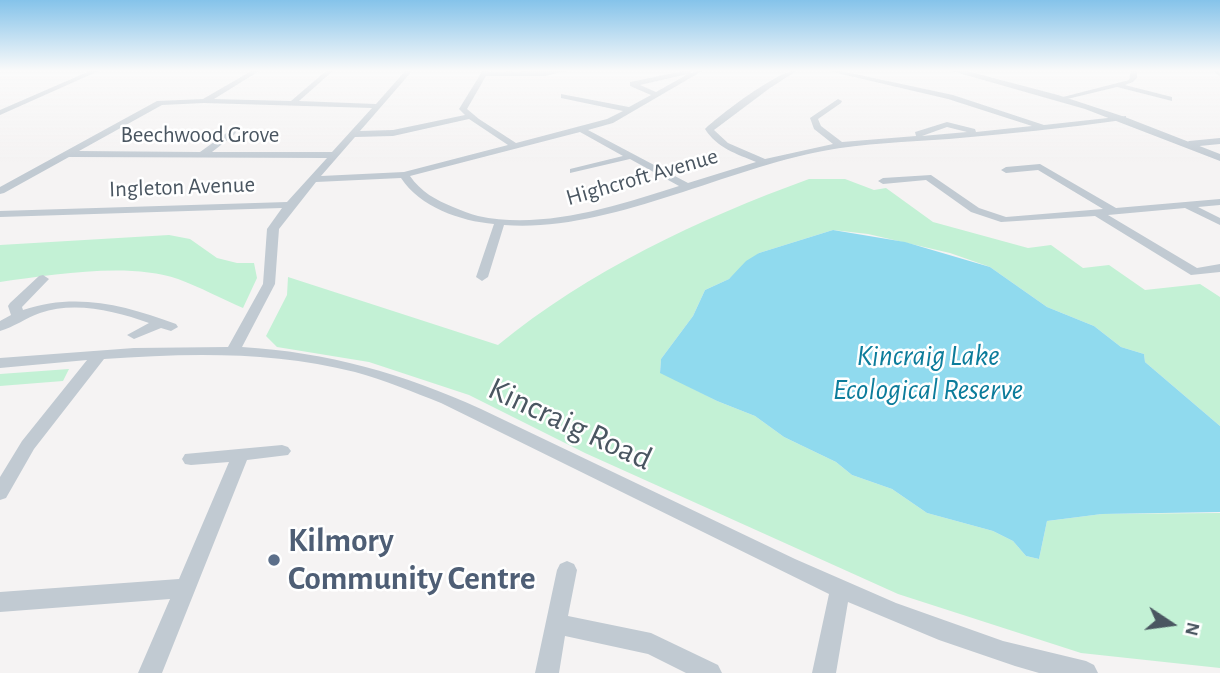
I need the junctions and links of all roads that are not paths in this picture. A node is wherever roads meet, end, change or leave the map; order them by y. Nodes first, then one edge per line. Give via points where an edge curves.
1 (26, 101) edge
2 (172, 101) edge
3 (216, 101) edge
4 (295, 101) edge
5 (383, 101) edge
6 (468, 101) edge
7 (589, 101) edge
8 (645, 101) edge
9 (746, 101) edge
10 (838, 101) dead end
11 (955, 101) edge
12 (1073, 101) edge
13 (292, 104) junction
14 (379, 106) junction
15 (630, 110) junction
16 (0, 113) edge
17 (469, 117) junction
18 (1123, 118) junction
19 (1045, 128) junction
20 (581, 129) junction
21 (232, 132) dead end
22 (354, 134) junction
23 (1220, 141) edge
24 (1189, 144) junction
25 (841, 145) junction
26 (516, 147) junction
27 (65, 154) junction
28 (203, 154) junction
29 (335, 155) junction
30 (628, 156) junction
31 (1220, 158) edge
32 (762, 161) junction
33 (1006, 170) dead end
34 (573, 172) dead end
35 (404, 175) junction
36 (314, 179) junction
37 (883, 181) dead end
38 (684, 186) junction
39 (0, 191) edge
40 (90, 201) dead end
41 (1220, 202) edge
42 (290, 205) junction
43 (1188, 206) junction
44 (76, 211) junction
45 (1116, 212) junction
46 (0, 214) edge
47 (1098, 214) junction
48 (1220, 222) edge
49 (499, 224) junction
50 (1220, 268) edge
51 (482, 276) dead end
52 (43, 279) dead end
53 (18, 316) junction
54 (0, 327) edge
55 (134, 335) dead end
56 (233, 350) junction
57 (98, 357) junction
58 (0, 363) edge
59 (282, 450) dead end
60 (241, 454) junction
61 (191, 459) dead end
62 (0, 493) edge
63 (567, 570) dead end
64 (187, 588) junction
65 (839, 589) junction
66 (0, 602) edge
67 (556, 624) junction
68 (150, 673) edge
69 (547, 673) edge
70 (710, 673) edge
71 (824, 673) edge
72 (1086, 673) edge

1 - 16 street
2 - 27 street via 148,107
3 - 13 street
4 - 13 street
5 - 14 street
6 - 17 street via 463,110
7 - 15 street
8 - 15 street
9 - 32 street via 709,129 725,145
10 - 25 street via 814,118 817,127
11 - 19 street
12 - 18 street
13 - 14 street
14 - 22 street
15 - 20 street
17 - 22 street via 393,132
17 - 26 street
18 - 19 street, Highcroft Avenue
18 - 24 street
19 - 25 street, Highcroft Avenue
20 - 26 street
20 - 30 street
21 - 28 street
22 - 29 street
23 - 24 street
24 - 31 street
25 - 32 street, Highcroft Avenue
26 - 35 street
27 - 28 street, Beechwood Grove
27 - 39 street
28 - 29 street, Beechwood Grove
29 - 36 street
30 - 34 street
30 - 38 street
32 - 38 street, Highcroft Avenue
33 - 45 street via 1040,167
35 - 36 street
35 - 49 street, Highcroft Avenue via 421,195 443,209
36 - 42 street
37 - 47 street via 928,177 975,211 1005,220
38 - 49 street, Highcroft Avenue via 582,216
40 - 44 street, Ingleton Avenue
41 - 43 street
42 - 44 street, Ingleton Avenue
42 - 56 street via 273,229 269,284
43 - 45 street
43 - 48 street
44 - 46 street, Ingleton Avenue
45 - 47 street
47 - 50 street via 1195,272
49 - 51 street
52 - 53 street via 15,306
53 - 54 street
53 - 55 street via 75,302 126,309 166,325
56 - 57 street, Kincraig Road
56 - 65 street, Kincraig Road via 300,357 391,378 470,411
57 - 58 street, Kincraig Road
57 - 62 street via 28,445
59 - 60 street
60 - 61 street
60 - 64 street
63 - 67 street
64 - 66 street
64 - 68 street
65 - 71 street
65 - 72 street, Kincraig Road via 992,649
67 - 69 street
67 - 70 street via 651,644

